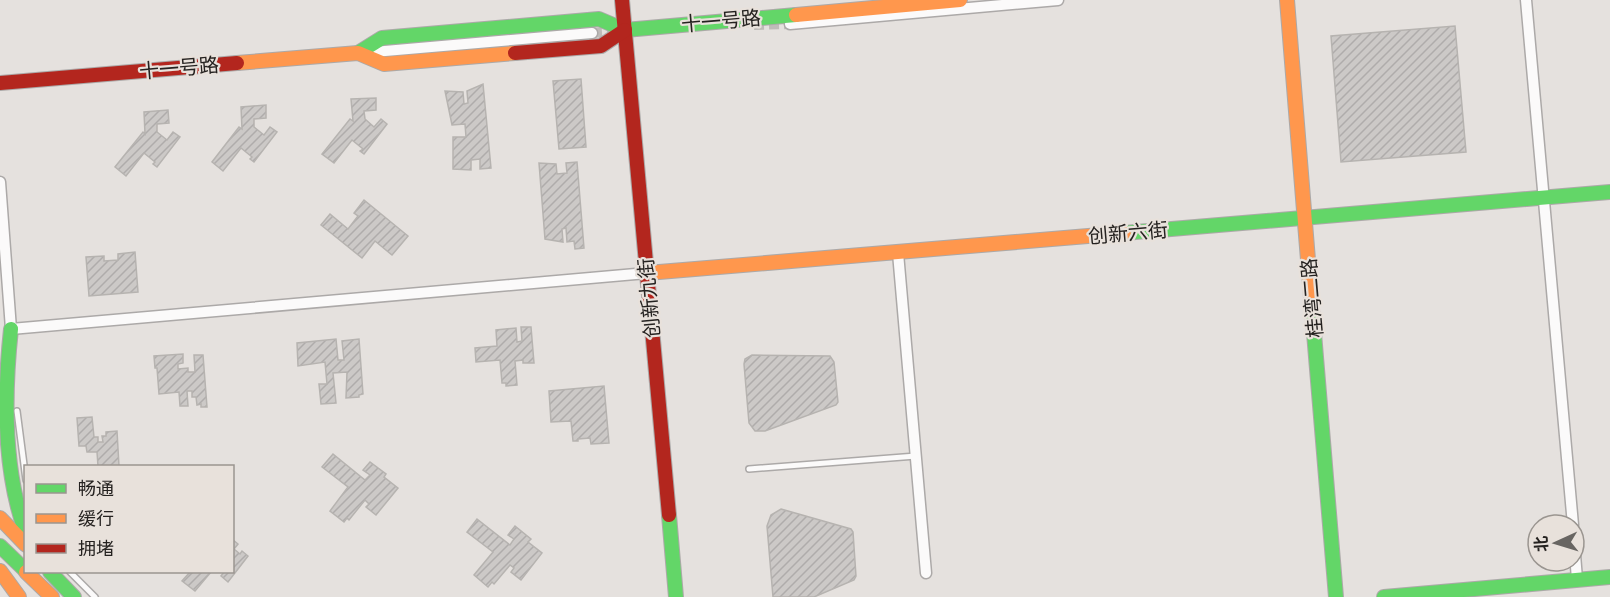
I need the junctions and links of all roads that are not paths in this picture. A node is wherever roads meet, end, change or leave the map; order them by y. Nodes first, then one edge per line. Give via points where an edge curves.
1 (622, 0) edge
2 (960, 0) edge
3 (1058, 0) edge
4 (1287, 0) edge
5 (1526, 0) edge
6 (790, 24) tunnel mouth
7 (625, 30) junction
8 (592, 33) tunnel mouth
9 (358, 53) junction
10 (0, 83) edge
11 (0, 182) edge
12 (1610, 192) edge
13 (1544, 198) junction
14 (1305, 212) junction
15 (898, 253) junction
16 (647, 273) junction
17 (12, 329) junction
18 (14, 374) dead end
19 (17, 408) dead end
20 (916, 456) junction
21 (24, 465) edge
22 (748, 469) dead end
23 (1571, 513) edge
24 (1, 519) edge
25 (24, 527) edge
26 (24, 543) edge
27 (0, 546) edge
28 (24, 569) edge
29 (0, 571) edge
30 (28, 573) edge
31 (51, 573) edge
32 (71, 573) edge
33 (926, 573) dead end
34 (1577, 573) edge
35 (1610, 576) edge
36 (1578, 579) junction
37 (0, 586) edge
38 (11, 597) edge
39 (19, 597) edge
40 (52, 597) edge
41 (74, 597) edge
42 (94, 597) edge
43 (676, 597) edge
44 (1336, 597) edge
45 (1384, 597) edge

1 - 7 main road, 创新九街
2 - 7 main road, 十一号路
3 - 6 street
4 - 14 main road, 桂湾二路
5 - 13 street
7 - 9 main road, 十一号路 via 599,19 553,22 382,38
7 - 9 main road, 十一号路 via 601,46 384,64
7 - 16 main road, 创新九街
8 - 9 street
9 - 10 main road, 十一号路
11 - 17 street
12 - 13 main road, 创新六街
13 - 14 main road, 创新六街
13 - 23 street
14 - 15 main road, 创新六街
14 - 44 main road, 桂湾二路
15 - 16 main road, 创新六街
15 - 20 street
16 - 17 street
16 - 43 main road, 创新九街
17 - 18 lane
17 - 25 main road via 6,398 12,477
19 - 21 lane
20 - 22 lane
20 - 33 street
24 - 26 main road
27 - 28 main road
29 - 39 main road
30 - 40 main road
31 - 41 main road
32 - 42 lane
34 - 36 street
35 - 36 main road
36 - 45 main road
37 - 38 main road

